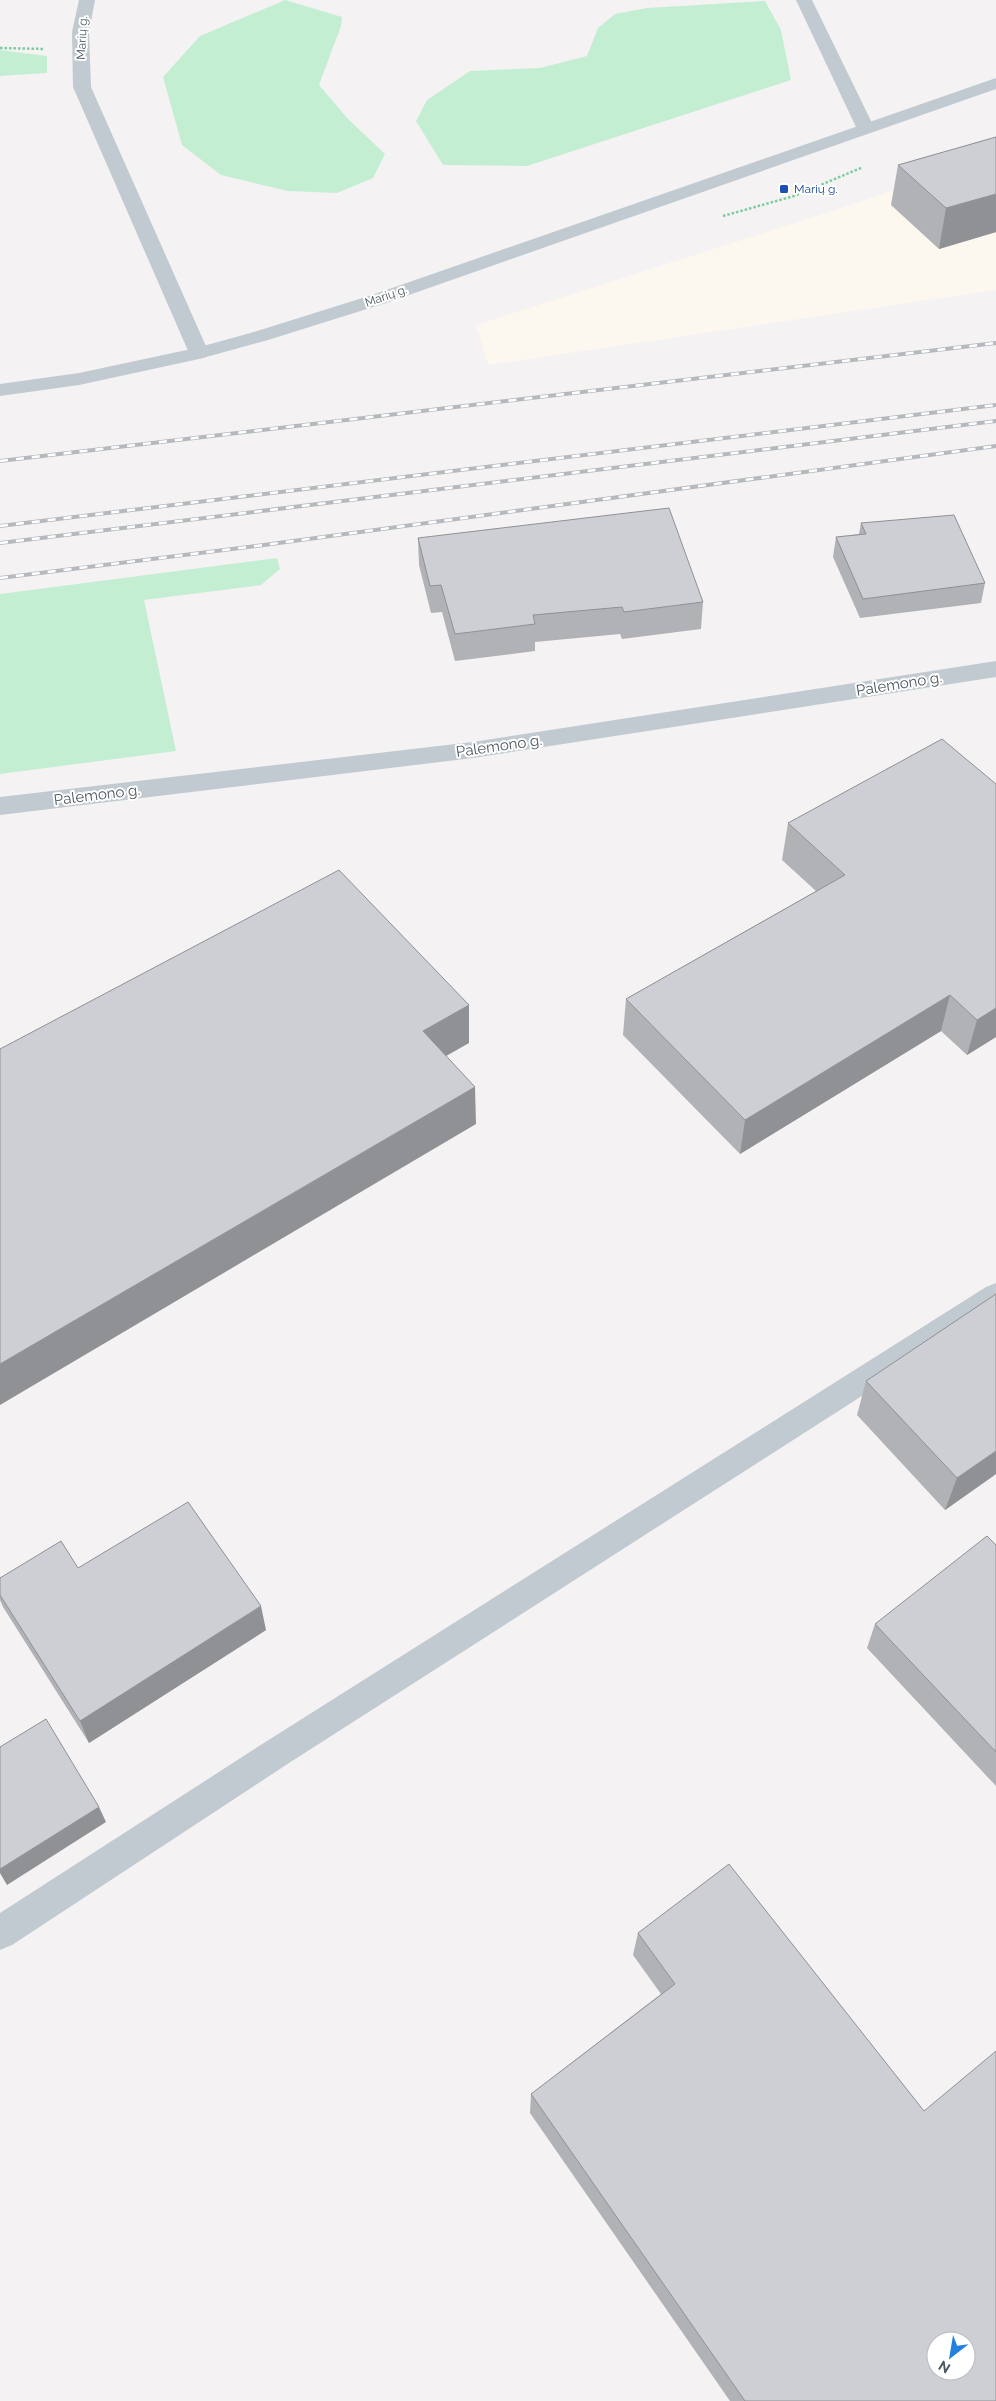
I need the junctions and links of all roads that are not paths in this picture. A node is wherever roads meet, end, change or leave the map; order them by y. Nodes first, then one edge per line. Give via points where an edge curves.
1 (87, 0) edge
2 (804, 0) edge
3 (996, 83) edge
4 (865, 127) junction
5 (199, 353) junction
6 (0, 390) edge
7 (996, 669) edge
8 (0, 806) edge
9 (996, 1295) edge
10 (0, 1934) edge

1 - 5 street, Marių g. via 80,20 78,50 82,87
2 - 4 street
3 - 4 street, Marių g.
4 - 5 street, Marių g. via 379,299
5 - 6 street, Marių g. via 79,379
7 - 8 street, Palemono g. via 473,750
9 - 10 street via 278,1752

